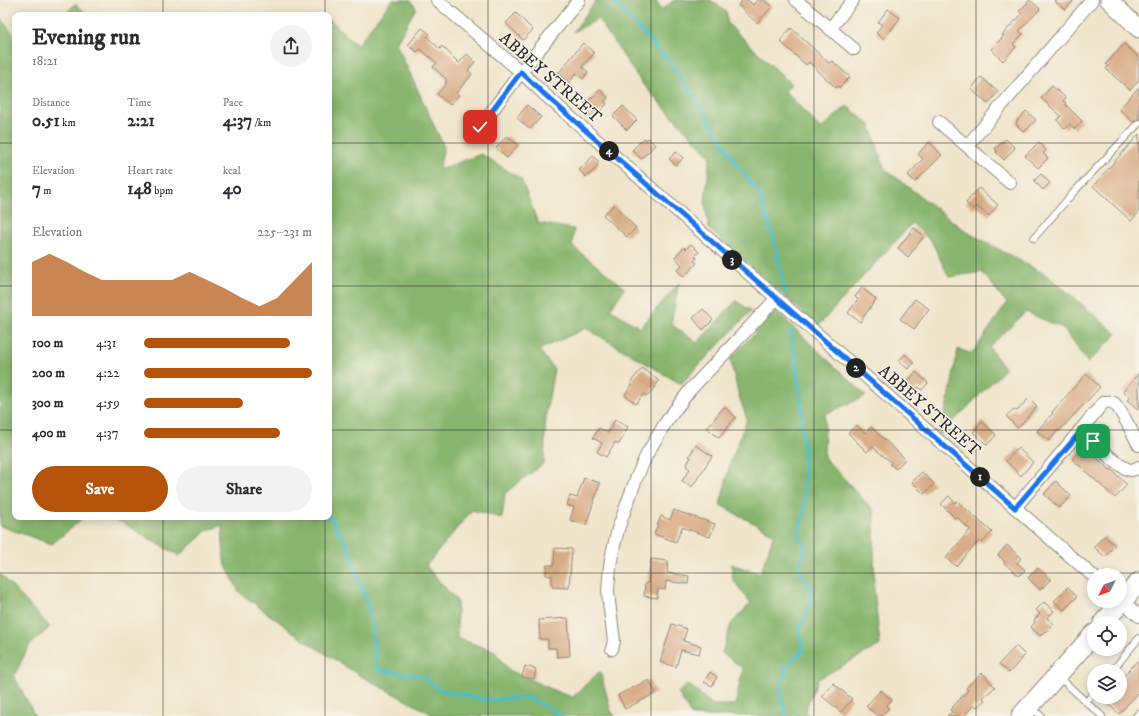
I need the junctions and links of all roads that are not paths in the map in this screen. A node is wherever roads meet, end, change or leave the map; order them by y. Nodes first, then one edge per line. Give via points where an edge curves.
1 (437, 0) edge
2 (579, 0) edge
3 (796, 0) edge
4 (853, 0) edge
5 (1092, 0) edge
6 (1109, 0) edge
7 (830, 29) junction
8 (1139, 29) edge
9 (854, 49) dead end
10 (521, 72) junction
11 (939, 122) dead end
12 (1139, 123) edge
13 (480, 127) dead end
14 (967, 146) junction
15 (1010, 183) dead end
16 (1034, 238) dead end
17 (776, 298) junction
18 (1082, 430) junction
19 (1139, 445) edge
20 (1139, 467) edge
21 (1015, 508) junction
22 (1087, 570) edge
23 (1139, 582) edge
24 (1127, 594) edge
25 (1127, 605) edge
26 (1115, 608) edge
27 (1108, 616) edge
28 (1139, 616) edge
29 (1139, 638) edge
30 (1087, 642) edge
31 (612, 649) dead end
32 (1118, 664) edge
33 (1058, 675) junction
34 (1086, 702) joint
35 (1030, 713) edge
36 (1139, 713) edge
37 (1102, 716) edge
38 (1136, 716) edge

1 - 10 street, ABBEY STREET
2 - 10 street
3 - 7 street
4 - 7 street
5 - 14 street
6 - 8 main road
7 - 9 street
10 - 13 street
10 - 17 street, ABBEY STREET
11 - 14 street
12 - 16 lane
14 - 15 street
17 - 21 street, ABBEY STREET
17 - 31 street via 685,396 647,454 618,528 612,554 608,590 614,641
18 - 19 street via 1104,402 1113,402
18 - 20 street via 1122,466 1129,470
18 - 21 street
21 - 22 street, ABBEY STREET
23 - 24 main road
25 - 28 street
26 - 27 main road
29 - 32 lane
30 - 33 main road
33 - 34 lane
33 - 35 main road
34 - 37 lane
36 - 38 lane

